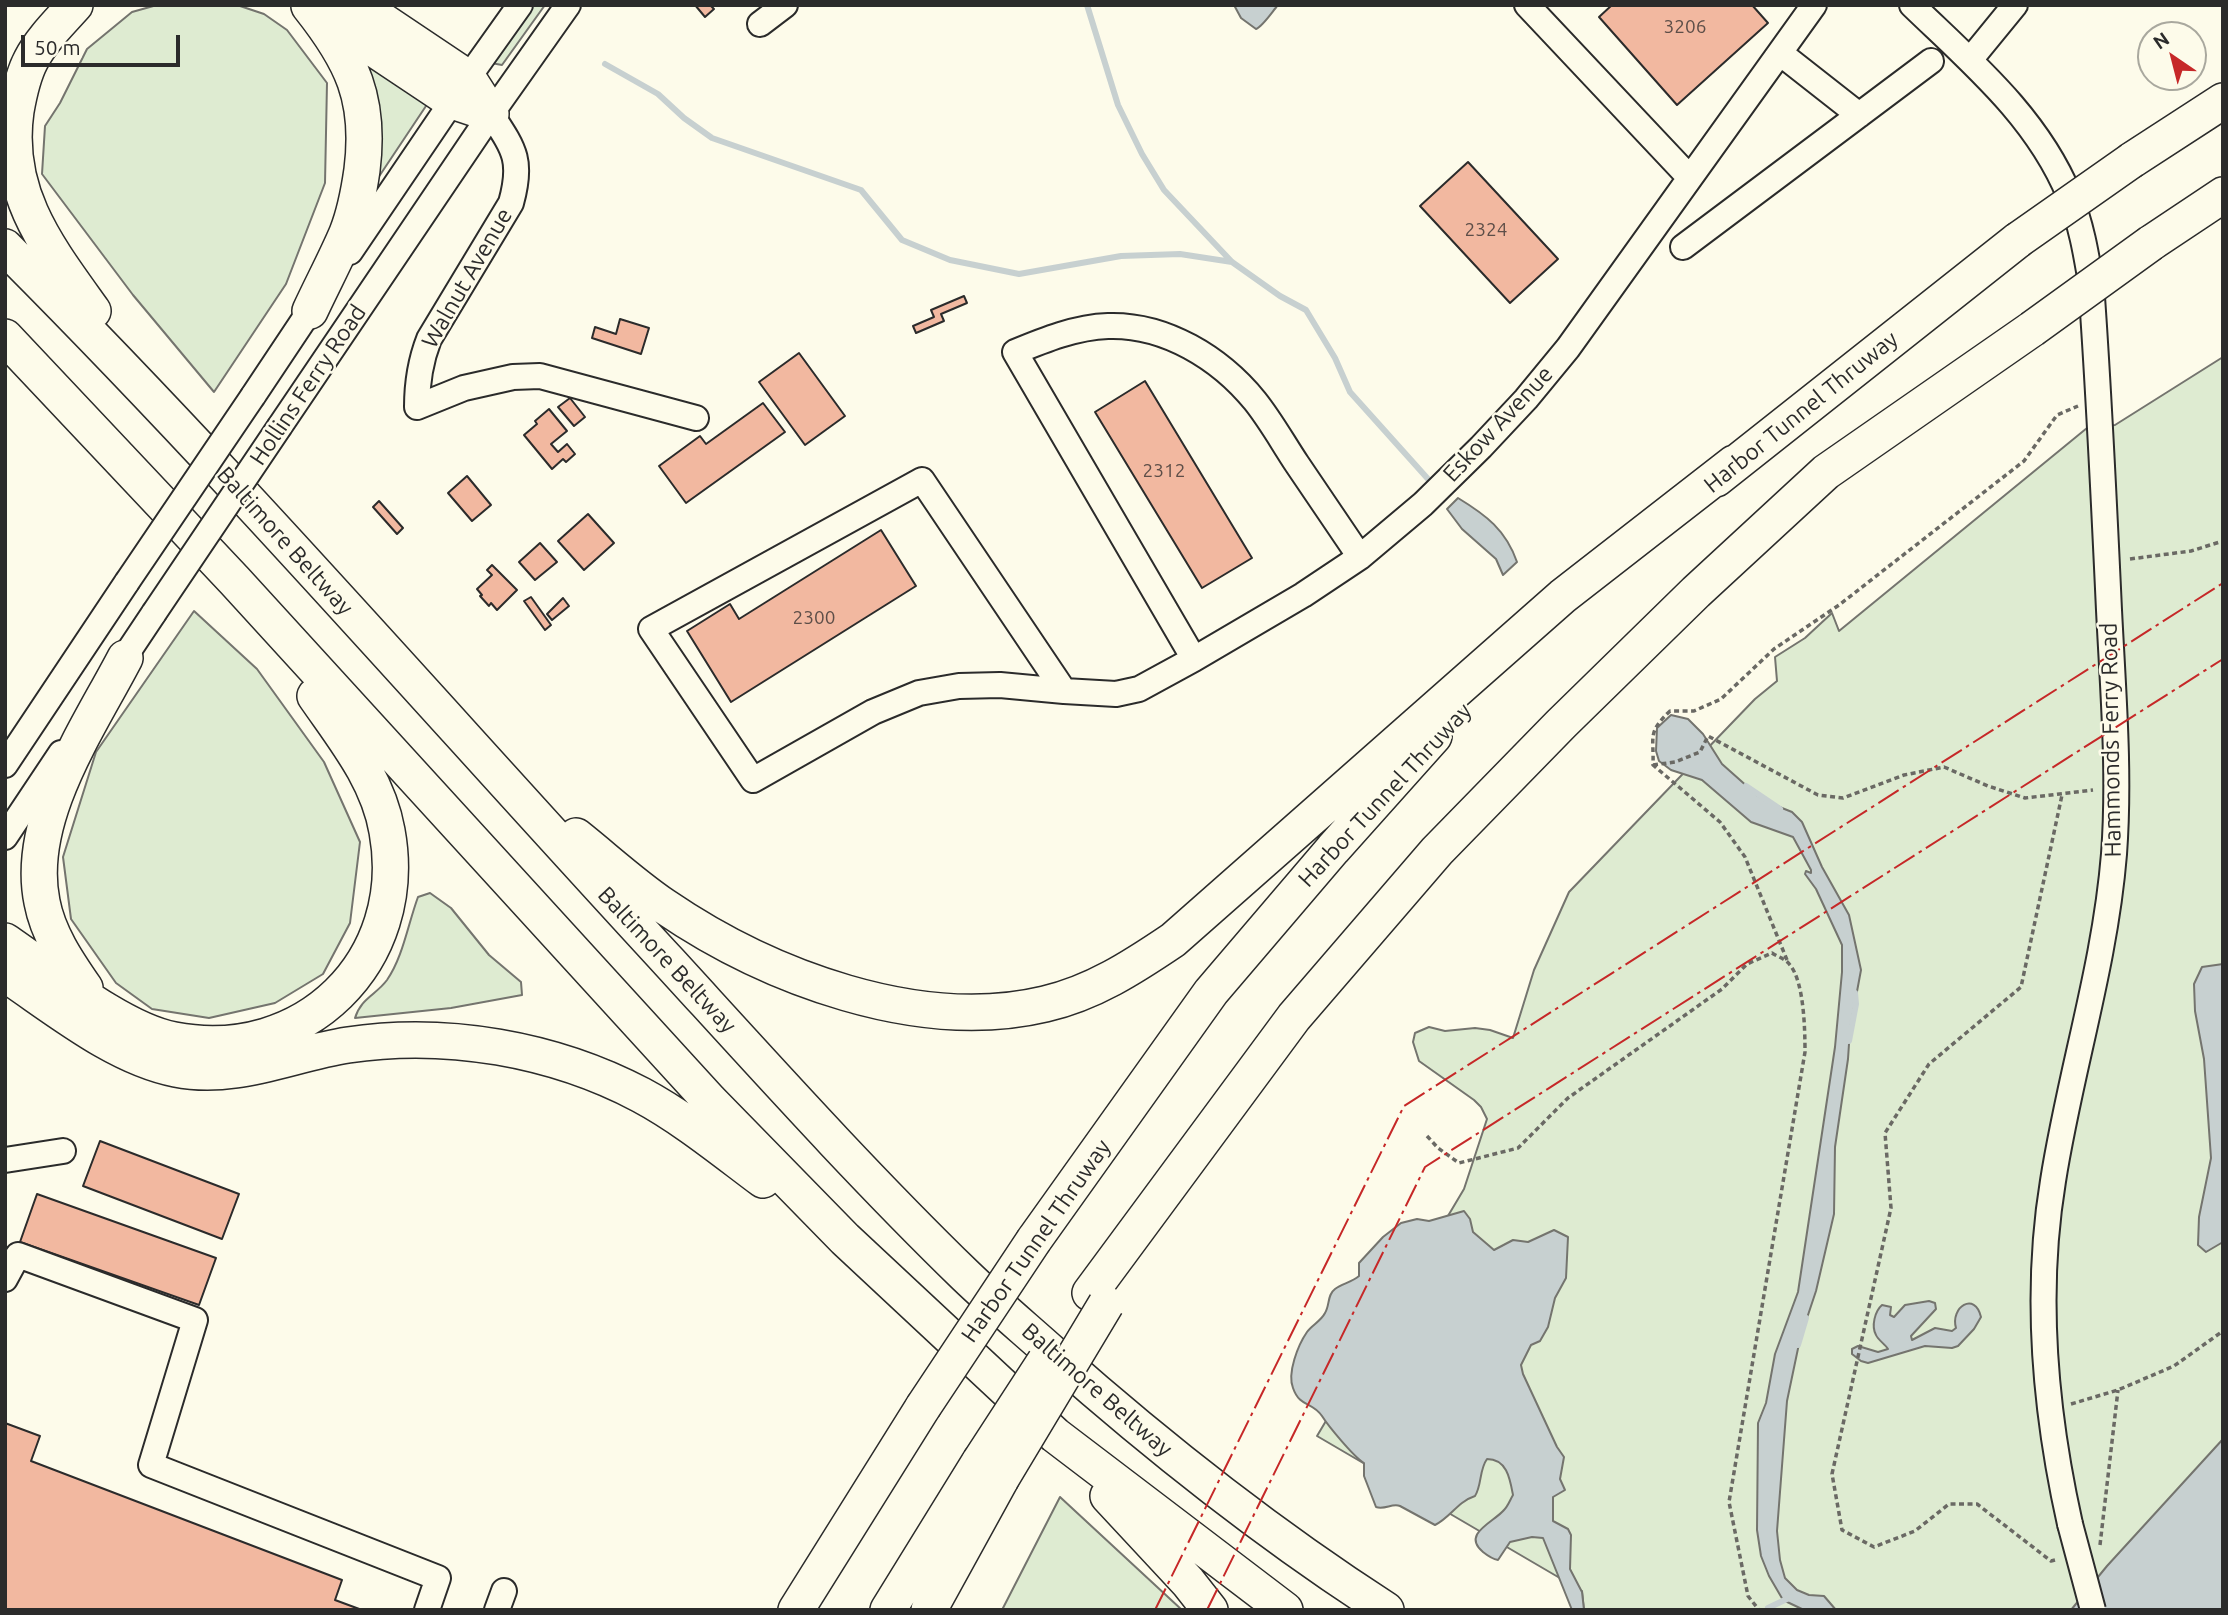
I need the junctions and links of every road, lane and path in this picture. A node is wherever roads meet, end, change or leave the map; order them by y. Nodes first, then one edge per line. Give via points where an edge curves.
1 (75, 5) edge
2 (359, 5) edge
3 (520, 5) edge
4 (568, 5) edge
5 (785, 5) edge
6 (1527, 5) edge
7 (1814, 5) edge
8 (1912, 5) edge
9 (2014, 5) edge
10 (309, 6) edge
11 (760, 24) dead end
12 (1780, 52) junction
13 (1931, 61) dead end
14 (1970, 61) junction
15 (460, 90) junction
16 (2223, 101) edge
17 (491, 114) junction
18 (1859, 115) junction
19 (1690, 178) junction
20 (2223, 195) edge
21 (5, 247) edge
22 (1683, 247) dead end
23 (310, 311) junction
24 (5, 337) edge
25 (158, 402) junction
26 (2099, 403) junction
27 (696, 418) dead end
28 (1734, 463) junction
29 (2223, 541) edge
30 (1360, 557) junction
31 (2107, 562) junction
32 (235, 581) junction
33 (125, 657) junction
34 (1194, 659) junction
35 (1064, 691) junction
36 (5, 765) edge
37 (487, 765) junction
38 (1653, 765) junction
39 (2116, 789) junction
40 (2062, 795) junction
41 (5, 837) edge
42 (5, 941) edge
43 (1788, 962) junction
44 (5, 974) edge
45 (92, 1000) junction
46 (1427, 1136) dead end
47 (63, 1150) dead end
48 (5, 1160) edge
49 (845, 1239) junction
50 (5, 1279) edge
51 (2223, 1331) edge
52 (2118, 1390) junction
53 (2049, 1410) junction
54 (1055, 1435) junction
55 (990, 1470) junction
56 (2099, 1549) dead end
57 (2063, 1558) dead end
58 (427, 1610) edge
59 (796, 1610) edge
60 (888, 1610) edge
61 (929, 1610) edge
62 (1210, 1610) edge
63 (1285, 1610) edge
64 (1386, 1610) edge
65 (1759, 1610) edge
66 (2093, 1610) edge

1 - 25 highway via 31,60 19,94 14,155 19,184 46,243
2 - 15 highway
3 - 15 street, Hollins Ferry Road
4 - 17 street, Hollins Ferry Road
5 - 11 street
6 - 19 street
7 - 12 street, Eskow Avenue
8 - 14 street, Hammonds Ferry Road
9 - 14 street
10 - 15 highway
10 - 23 highway via 348,62 365,122 359,192 348,230
12 - 18 street
12 - 19 street, Eskow Avenue
13 - 18 street
14 - 26 street, Hammonds Ferry Road via 2025,120 2051,158 2070,198 2091,284
15 - 17 highway
15 - 23 street, Hollins Ferry Road
16 - 28 highway, Harbor Tunnel Thruway, bridge via 2018,240
17 - 27 street, Walnut Avenue via 512,145 516,187 511,203 429,338 420,361 417,407 464,388 541,376
17 - 33 street, Hollins Ferry Road, bridge
18 - 22 street
19 - 30 street, Eskow Avenue via 1568,348 1526,398 1423,504
20 - 55 highway, bridge via 1826,472 1696,592 1437,850 1294,1017 1206,1136
21 - 25 highway, Baltimore Beltway
23 - 36 street, Hollins Ferry Road, bridge
24 - 32 highway
25 - 37 highway, Baltimore Beltway
26 - 31 street, Hammonds Ferry Road
26 - 38 path via 2057,415 2024,461 1839,605 1774,649 1721,699 1694,711 1670,711 1655,726
28 - 37 highway via 1563,596 1173,940 1091,989 1047,1004 1003,1012 954,1013 886,1002 767,965 662,905
28 - 59 highway, Harbor Tunnel Thruway, bridge via 1442,727 1211,992 1034,1240
29 - 31 path via 2190,551
30 - 34 street, Eskow Avenue
30 - 34 street via 1256,403 1232,376 1202,355 1168,336 1106,326 1046,339 1015,352
31 - 39 street, Hammonds Ferry Road
32 - 45 highway via 373,785 387,829 390,857 387,906 379,933 351,981 332,1001 291,1027 258,1039 223,1044 175,1040 132,1026
32 - 49 highway via 612,996
33 - 41 street, Hollins Ferry Road
33 - 45 highway via 55,791 39,865 42,902 52,934
34 - 35 street, Eskow Avenue via 1139,688 1116,694
35 - 35 street, Eskow Avenue via 922,480 651,629 753,780 873,712 919,693 1000,685
37 - 64 highway, Baltimore Beltway via 841,1149 968,1278 1128,1419 1229,1500
38 - 40 path via 1700,752 1708,736 1818,795 1843,798 1903,775 1944,767 2025,798
38 - 43 path via 1720,822 1745,857
39 - 40 path
39 - 53 street, Hammonds Ferry Road via 2106,924 2052,1182 2046,1236 2043,1306
40 - 57 path via 2021,987 1929,1064 1885,1133 1891,1208 1832,1474 1842,1530 1874,1547 1915,1531 1949,1504 1977,1504 2051,1561
42 - 45 highway
43 - 46 path via 1772,953 1747,964 1722,989 1568,1098 1518,1148 1460,1163
43 - 65 path via 1796,973 1805,1052 1729,1502 1748,1596
44 - 49 highway via 110,1043 177,1069 230,1072 347,1045 385,1041 443,1041 513,1049 578,1067 642,1095
47 - 48 street
49 - 54 highway
50 - 58 street via 18,1255 195,1320 151,1465 438,1578
51 - 52 path via 2174,1366
52 - 53 path
52 - 56 path
53 - 66 street, Hammonds Ferry Road, bridge via 2070,1524
54 - 62 highway
54 - 63 highway
55 - 60 highway
55 - 61 highway

